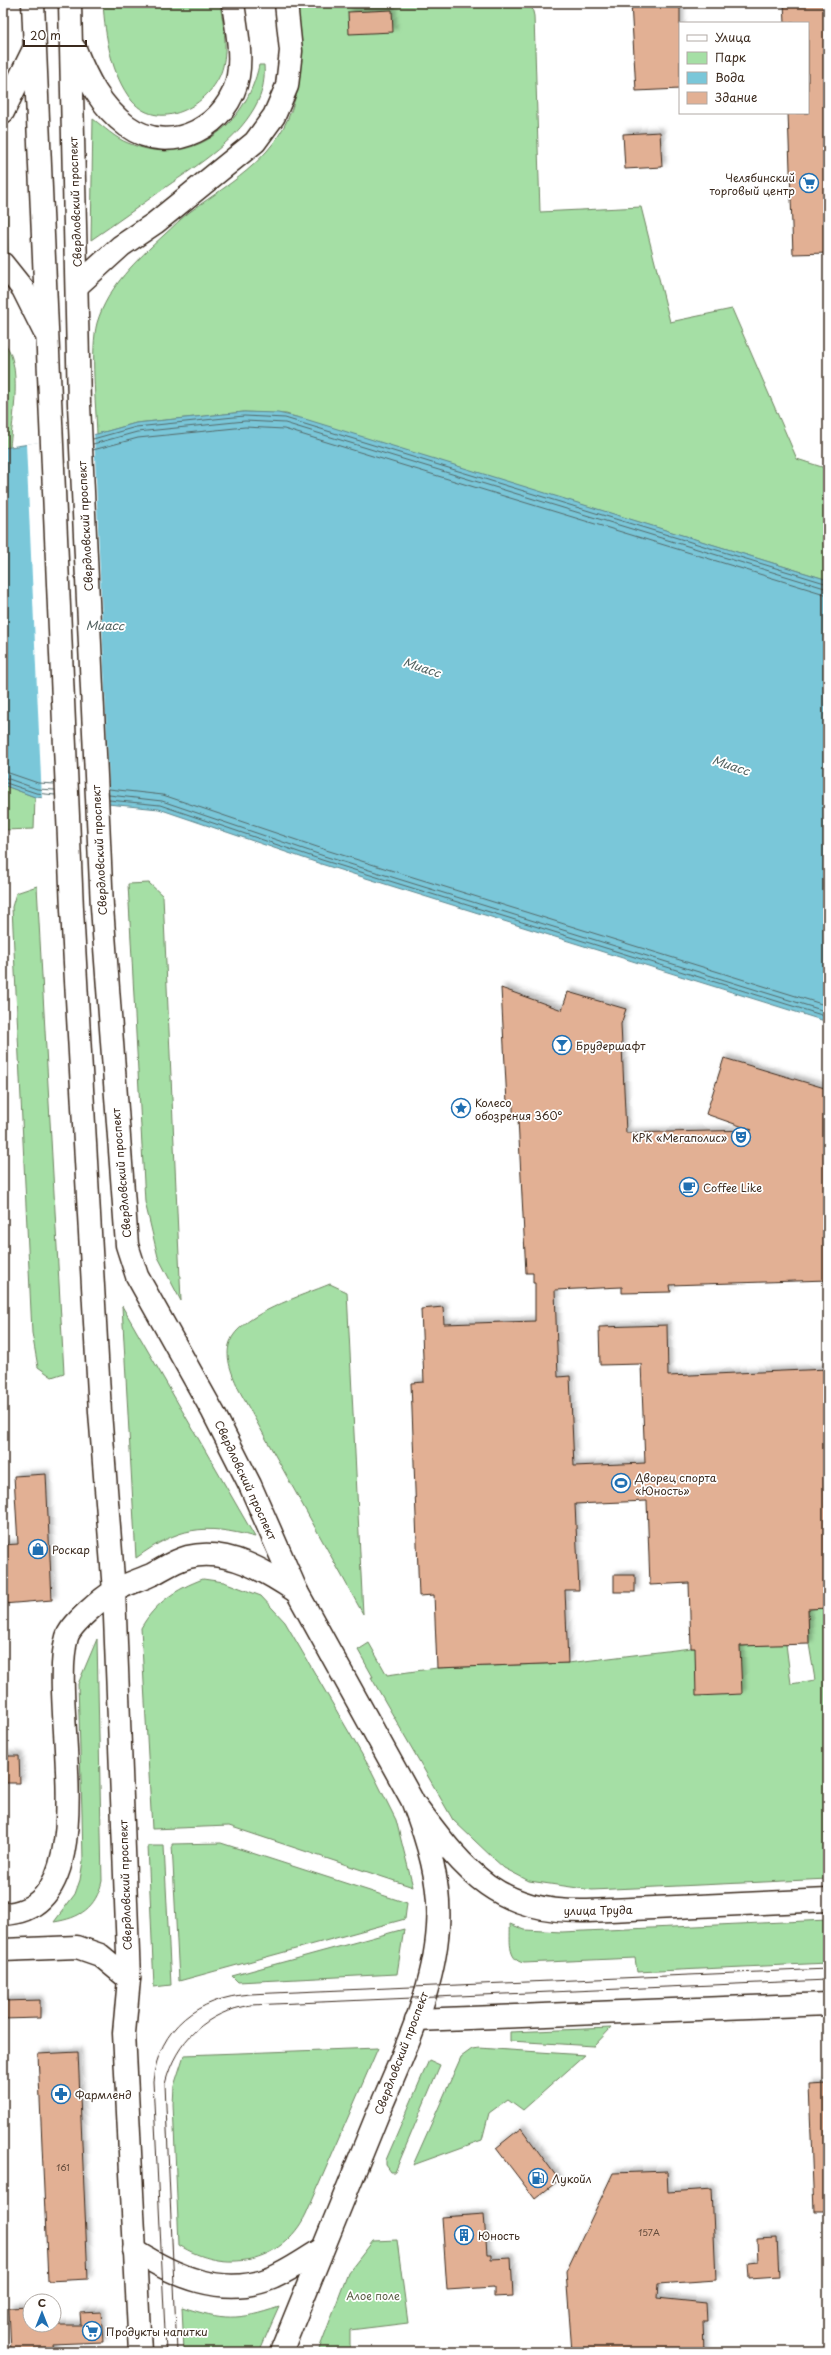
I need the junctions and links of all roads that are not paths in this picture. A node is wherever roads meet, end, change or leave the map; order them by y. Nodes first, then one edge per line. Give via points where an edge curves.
1 (32, 3) edge
2 (70, 3) edge
3 (234, 3) edge
4 (286, 3) edge
5 (70, 35) junction
6 (35, 46) junction
7 (3, 112) edge
8 (3, 264) edge
9 (78, 285) junction
10 (47, 337) junction
11 (114, 1591) junction
12 (297, 1592) junction
13 (412, 1800) junction
14 (828, 1900) edge
15 (3, 1914) edge
16 (3, 1950) edge
17 (129, 1979) junction
18 (828, 2004) edge
19 (416, 2020) junction
20 (322, 2249) junction
21 (134, 2250) junction
22 (140, 2352) edge
23 (281, 2352) edge

1 - 6 main road, Свердловский проспект
2 - 5 main road, Свердловский проспект
3 - 5 main road via 239,47 238,76 231,98 218,117 197,132 176,139 149,137 127,126 103,103 87,79
4 - 9 main road via 291,51 287,86 274,116 255,142 155,223 121,246
5 - 9 main road, Свердловский проспект
6 - 7 main road
6 - 10 main road, Свердловский проспект
8 - 10 main road via 23,289
9 - 12 main road, Свердловский проспект via 79,404 102,907 127,1245 137,1276 213,1412 250,1485
10 - 11 main road, Свердловский проспект via 72,909 100,1412
11 - 12 main road via 188,1557 208,1555 250,1565
11 - 15 main road via 82,1618 67,1636 63,1676 66,1845 56,1878 31,1908 15,1914
11 - 17 main road, Свердловский проспект
12 - 13 main road, Свердловский проспект
13 - 14 main road, улица Труда via 442,1841 483,1882 507,1898 528,1906 588,1912
13 - 19 main road, Свердловский проспект via 432,1860 437,1884 438,1920 434,1960
16 - 17 main road via 77,1947 100,1955
17 - 21 main road, Свердловский проспект via 124,2033
18 - 19 main road
19 - 20 main road, Свердловский проспект
20 - 21 main road via 272,2278 253,2284 232,2286 184,2277 162,2268
20 - 23 main road, Свердловский проспект
21 - 22 main road, Свердловский проспект

